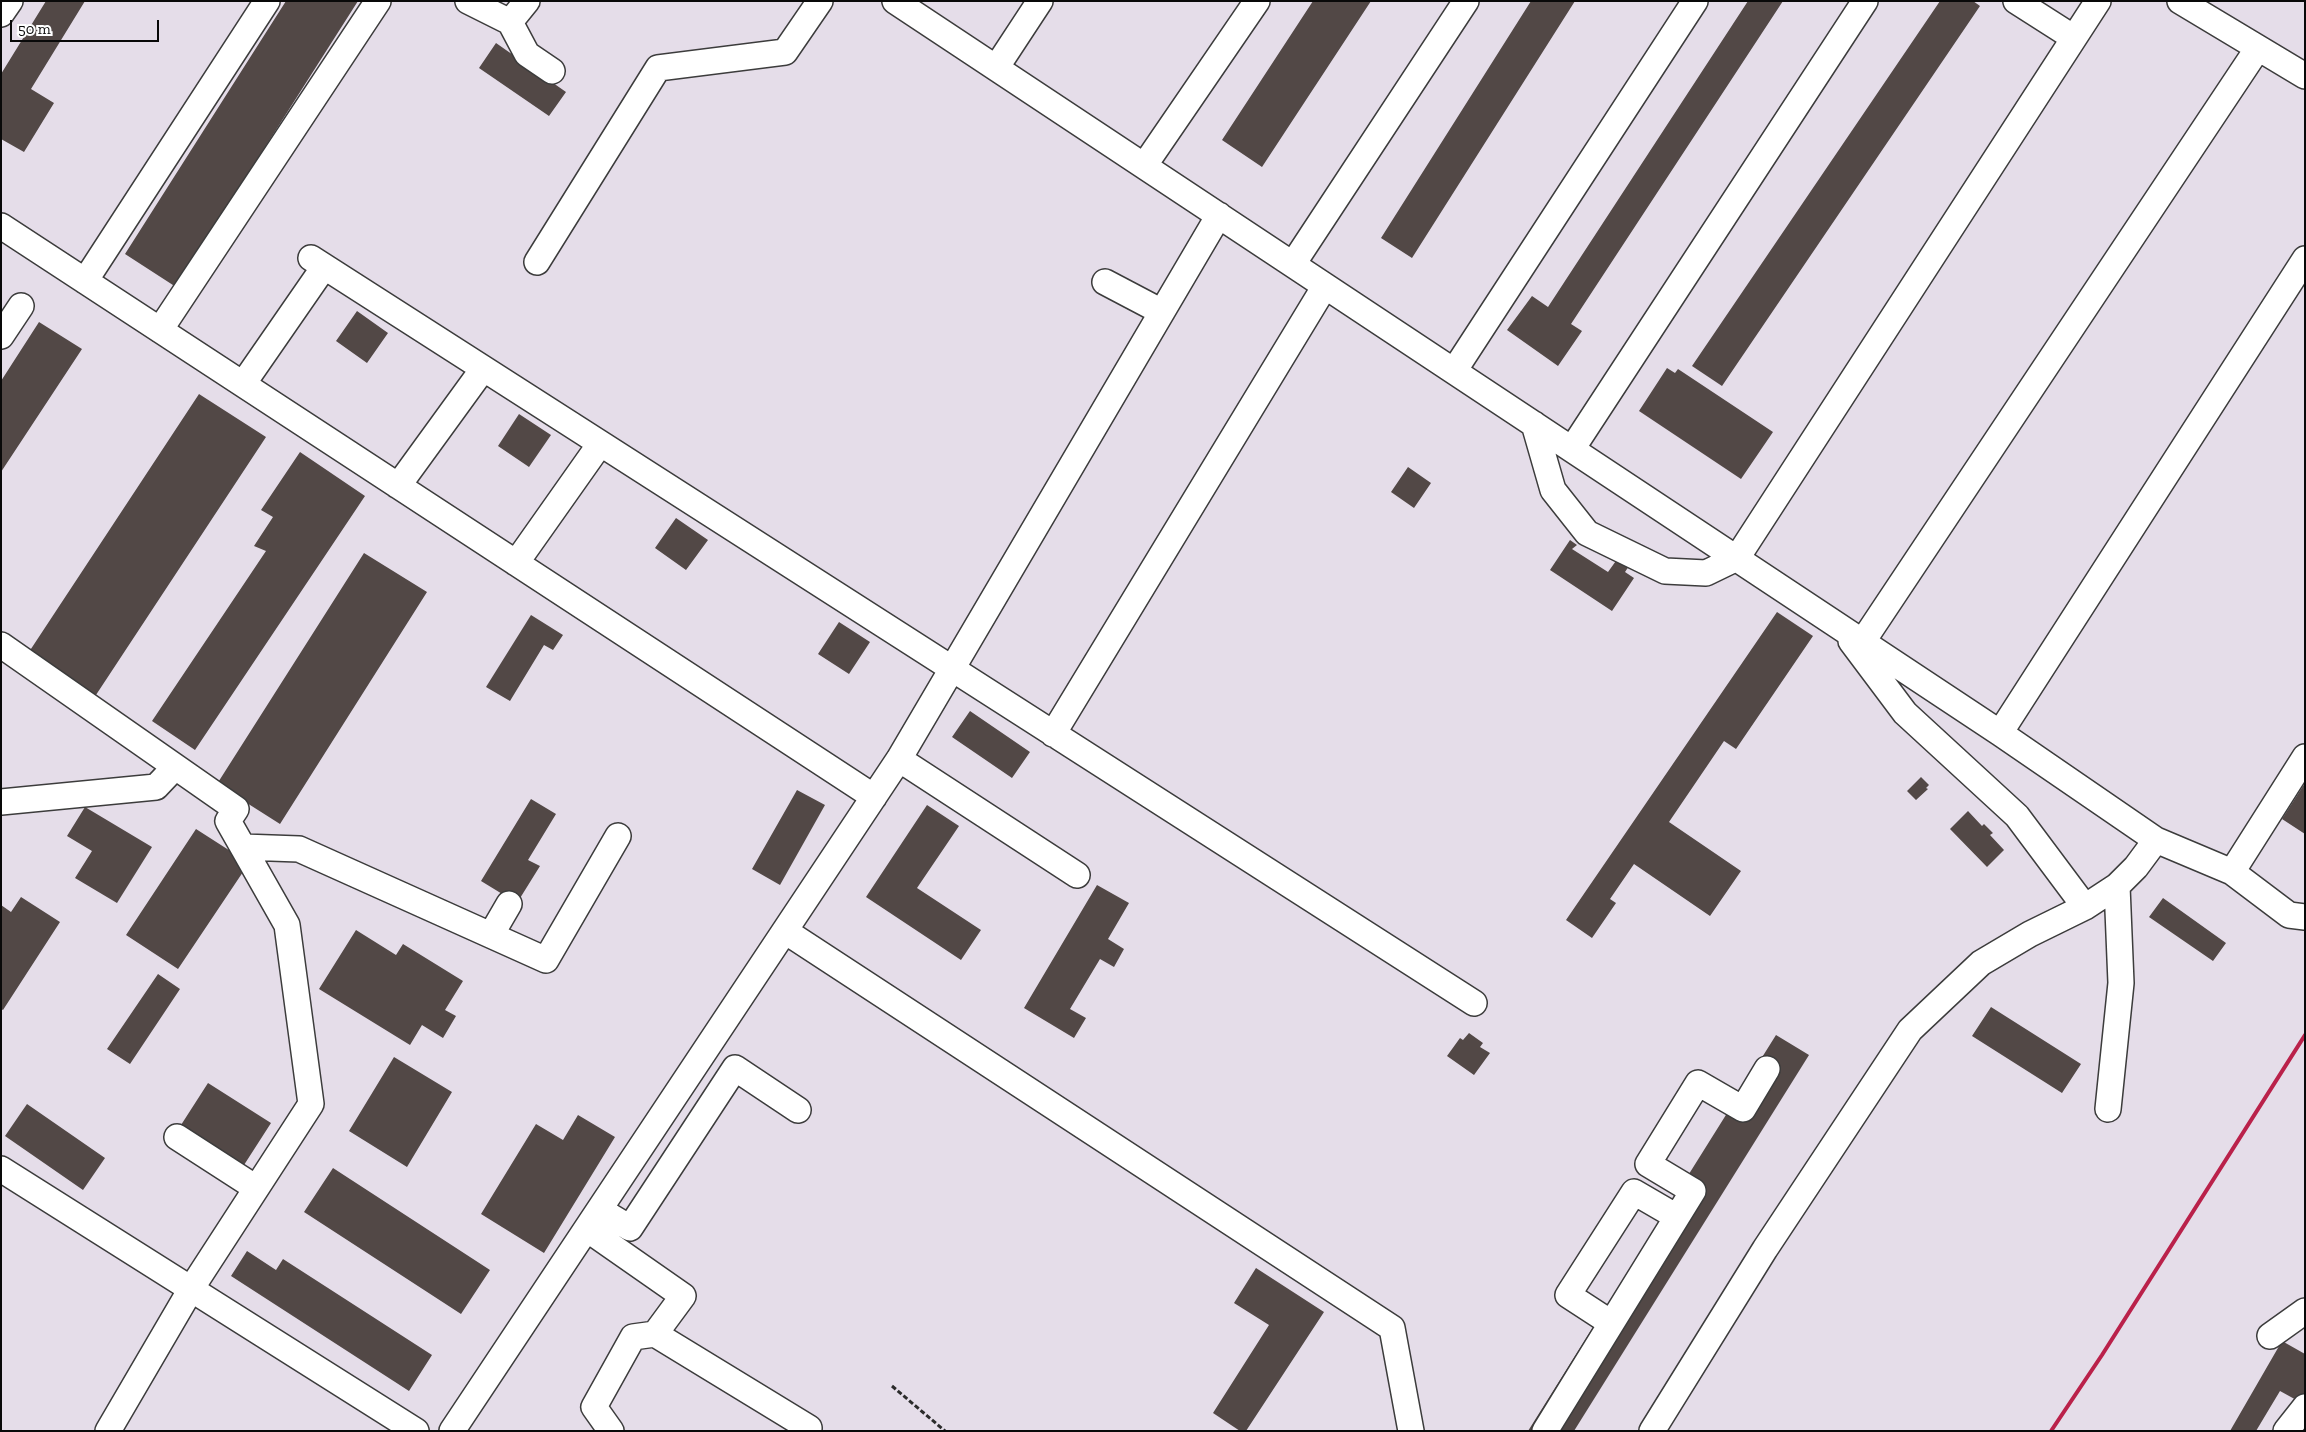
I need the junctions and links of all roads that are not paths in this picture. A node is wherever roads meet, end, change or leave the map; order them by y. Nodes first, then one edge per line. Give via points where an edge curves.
1 (10, 1) edge
2 (267, 1) edge
3 (378, 1) edge
4 (468, 1) edge
5 (527, 1) edge
6 (820, 1) edge
7 (895, 1) edge
8 (1040, 1) edge
9 (1257, 1) edge
10 (1466, 1) edge
11 (1695, 1) edge
12 (2016, 1) edge
13 (2098, 1) edge
14 (2180, 1) edge
15 (1858, 4) edge
16 (1, 14) edge
17 (510, 22) junction
18 (2074, 38) junction
19 (2258, 48) junction
20 (996, 68) junction
21 (552, 72) dead end
22 (2305, 76) edge
23 (1144, 166) junction
24 (1219, 215) junction
25 (1, 226) edge
26 (2305, 259) edge
27 (537, 262) dead end
28 (1292, 264) junction
29 (84, 280) junction
30 (1105, 282) dead end
31 (1325, 286) junction
32 (21, 306) dead end
33 (1162, 312) junction
34 (160, 330) junction
35 (1, 336) edge
36 (483, 369) junction
37 (1454, 371) junction
38 (243, 384) junction
39 (1534, 424) junction
40 (600, 444) junction
41 (1572, 449) junction
42 (398, 486) junction
43 (1737, 558) junction
44 (516, 563) junction
45 (1839, 626) junction
46 (1862, 641) junction
47 (1, 645) edge
48 (952, 669) junction
49 (2000, 732) junction
50 (1053, 734) junction
51 (2305, 757) edge
52 (899, 759) junction
53 (175, 767) junction
54 (874, 798) junction
55 (1, 802) edge
56 (618, 836) dead end
57 (2156, 840) junction
58 (242, 848) junction
59 (2232, 872) junction
60 (1077, 875) dead end
61 (2117, 886) junction
62 (508, 904) dead end
63 (2084, 907) junction
64 (2305, 916) edge
65 (785, 931) junction
66 (491, 935) junction
67 (1474, 1003) dead end
68 (1767, 1069) dead end
69 (2108, 1109) dead end
70 (798, 1110) dead end
71 (177, 1137) dead end
72 (1, 1169) edge
73 (256, 1188) junction
74 (1677, 1217) junction
75 (593, 1219) junction
76 (191, 1289) junction
77 (2305, 1312) edge
78 (1611, 1323) junction
79 (655, 1334) junction
80 (2270, 1336) dead end
81 (2305, 1407) edge
82 (808, 1428) dead end
83 (108, 1431) edge
84 (416, 1431) edge
85 (452, 1431) edge
86 (611, 1431) edge
87 (1411, 1431) edge
88 (1545, 1431) edge
89 (1652, 1431) edge
90 (2286, 1431) edge

1 - 16 street
2 - 29 street
3 - 34 street
4 - 17 street
5 - 17 street
6 - 27 street via 785,52 658,68
7 - 20 street
8 - 20 street
9 - 23 street
10 - 28 street
11 - 37 street
12 - 18 street
13 - 18 street
14 - 19 street
15 - 41 street
17 - 21 street via 527,54
18 - 43 street
19 - 22 street
19 - 46 street
20 - 23 street
23 - 24 street
24 - 28 street
24 - 33 street
25 - 29 street
26 - 49 street
28 - 31 street
29 - 34 street
30 - 33 street
31 - 37 street
31 - 50 street
32 - 35 street
33 - 48 street
34 - 38 street
36 - 38 street via 317,263
36 - 40 street
36 - 42 street
37 - 39 street
38 - 42 street
39 - 41 street
39 - 43 street via 1552,490 1587,533 1664,571 1706,573
40 - 44 street
40 - 48 street
41 - 43 street
42 - 44 street
43 - 45 street
44 - 54 street
45 - 46 street
45 - 63 street via 1905,713 2017,816
46 - 49 street
47 - 53 street
48 - 50 street
48 - 52 street
49 - 57 street
50 - 67 street
51 - 59 street
52 - 54 street
52 - 60 street
53 - 55 street via 156,787
53 - 58 street via 236,809 228,821
54 - 65 street
56 - 66 street via 546,960
57 - 59 street
57 - 61 street
58 - 66 street via 299,849
58 - 73 street via 287,925 310,1104
59 - 64 street via 2288,915
61 - 63 street
61 - 69 street via 2121,983
62 - 66 street
63 - 89 street via 2030,934 1981,964 1910,1030 1760,1244 1681,1368
65 - 75 street
65 - 87 street via 1392,1328
68 - 74 street via 1743,1109 1698,1083 1648,1164 1693,1191
70 - 75 street via 735,1068 630,1228
71 - 73 street
72 - 76 street
73 - 76 street
74 - 78 street
74 - 78 street via 1634,1192 1568,1295
75 - 79 street via 682,1296
75 - 85 street
76 - 83 street
76 - 84 street
77 - 80 street
78 - 88 street
79 - 82 street
79 - 86 street via 632,1336 594,1408
81 - 90 street

